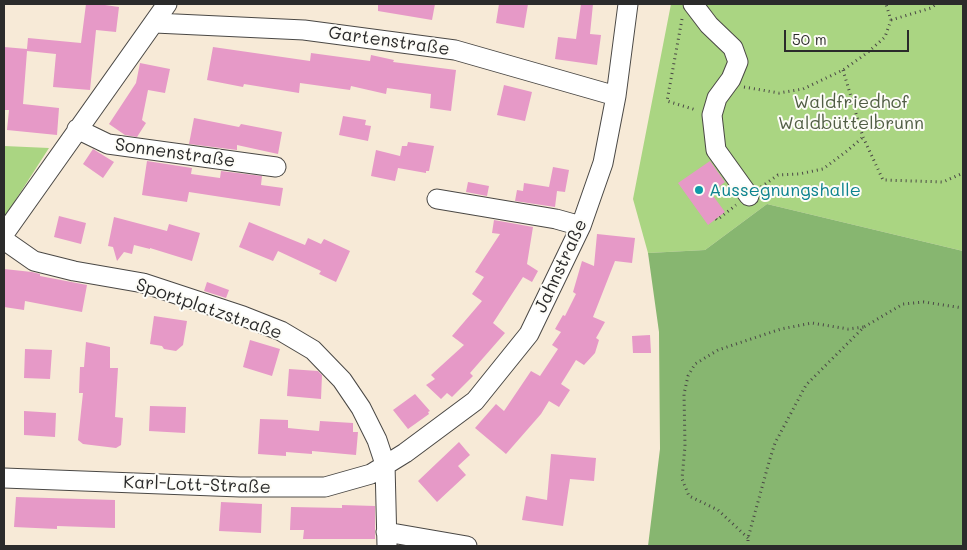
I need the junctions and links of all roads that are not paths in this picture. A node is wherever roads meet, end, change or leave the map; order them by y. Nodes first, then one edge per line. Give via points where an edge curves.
1 (167, 4) edge
2 (628, 4) edge
3 (688, 8) edge
4 (155, 22) junction
5 (616, 96) junction
6 (77, 129) junction
7 (276, 167) dead end
8 (749, 196) road end
9 (437, 199) dead end
10 (581, 226) junction
11 (4, 234) edge
12 (4, 240) edge
13 (384, 464) junction
14 (4, 478) edge
15 (386, 539) edge
16 (467, 546) edge

1 - 4 street
2 - 5 street, Jahnstraße
3 - 8 street via 733,48 738,62 731,79 717,98 712,116 716,150
4 - 5 street, Gartenstraße via 304,30 455,50
4 - 6 street
5 - 10 street, Jahnstraße via 603,163
6 - 7 street, Sonnenstraße via 108,144
6 - 11 street
9 - 10 street
10 - 13 street, Jahnstraße via 529,334 475,401 405,453
12 - 13 street, Sportplatzstraße via 34,261 143,283 243,316 281,331 305,345 342,380 361,408 377,440
13 - 14 street, Karl-Lott-Straße via 371,474 325,487
13 - 15 street, Sportplatzstraße
15 - 16 street

